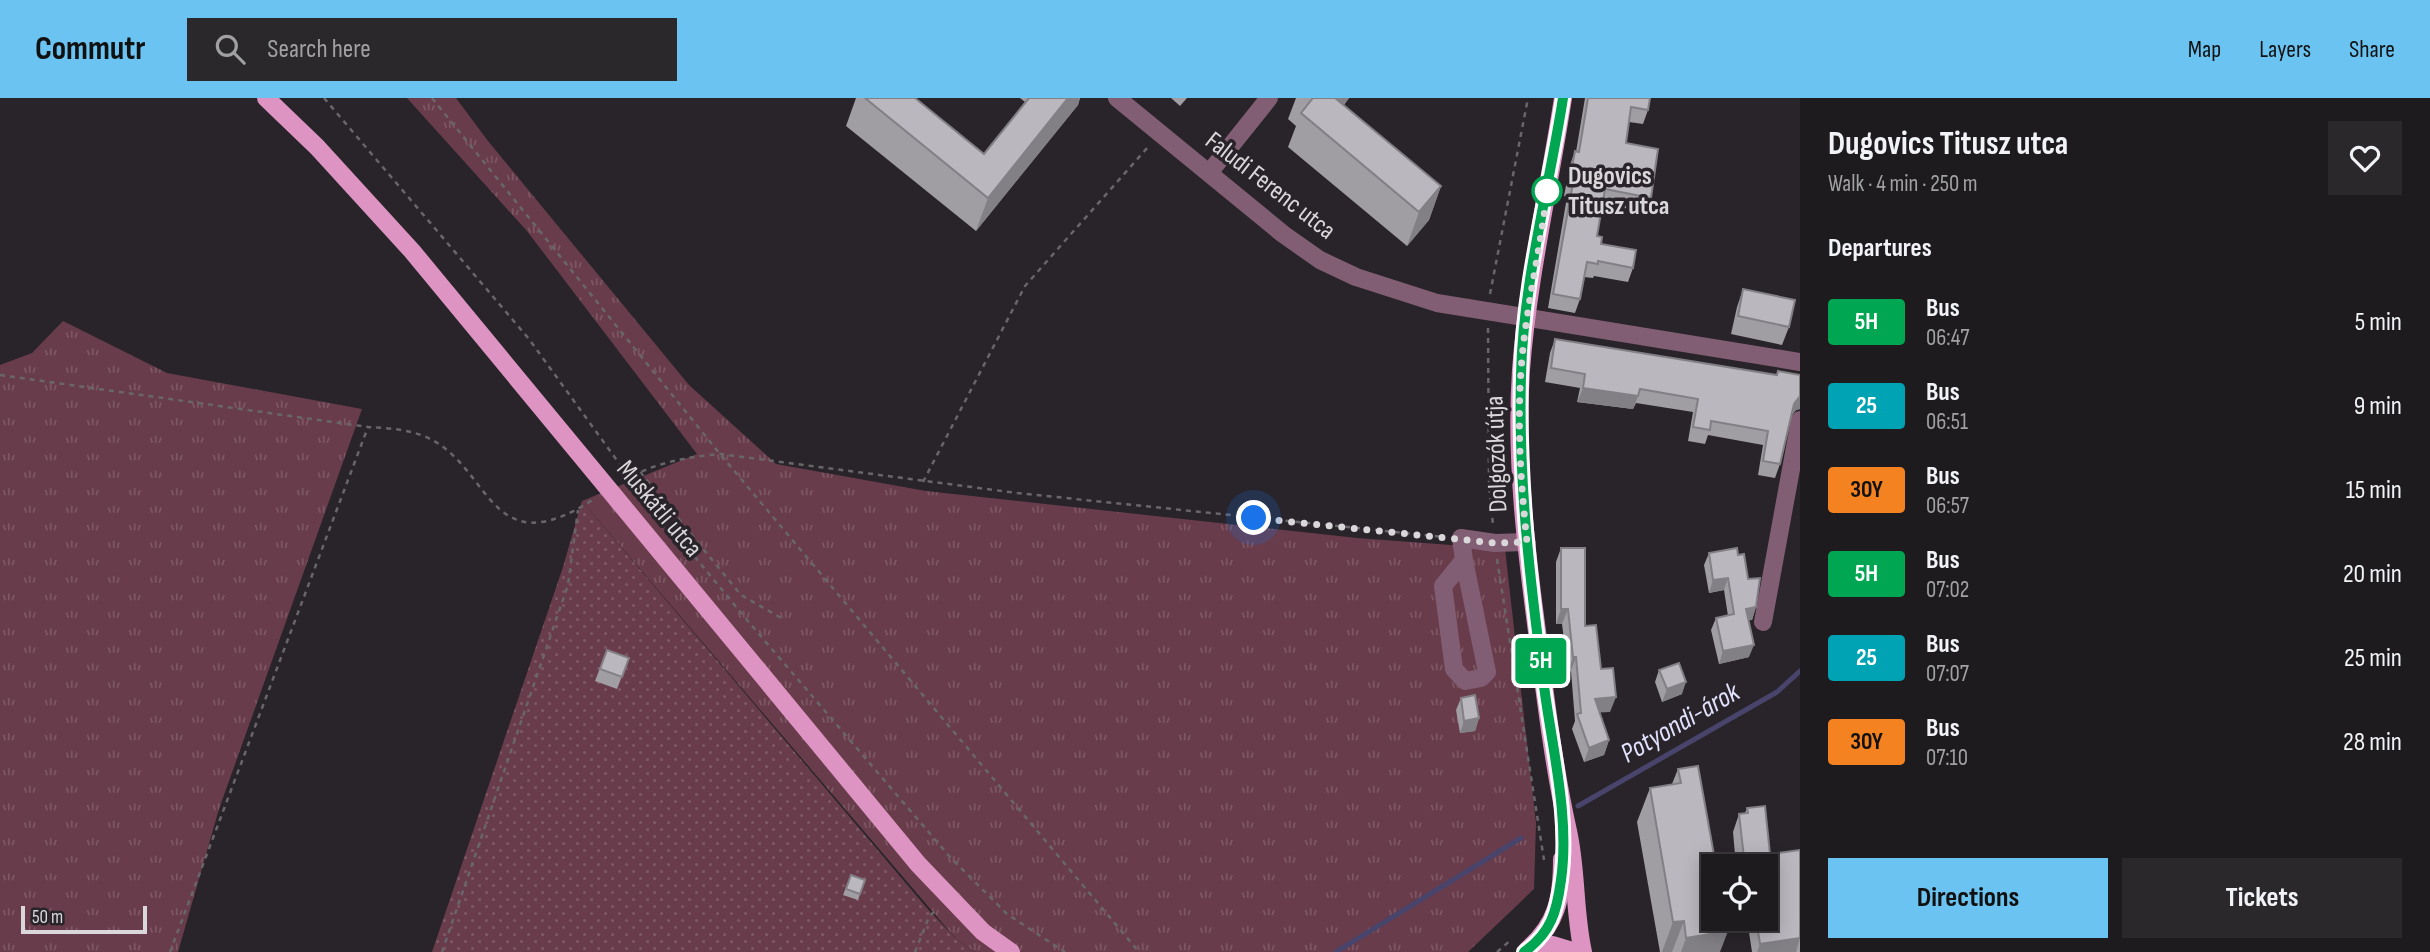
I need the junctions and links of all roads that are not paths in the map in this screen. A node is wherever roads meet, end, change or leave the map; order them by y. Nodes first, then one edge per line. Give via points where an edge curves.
1 (266, 98) edge
2 (1117, 98) edge
3 (1269, 98) edge
4 (1563, 98) edge
5 (1209, 173) junction
6 (1527, 316) junction
7 (1800, 362) edge
8 (1800, 420) edge
9 (1527, 542) junction
10 (1464, 560) junction
11 (1763, 622) dead end
12 (1562, 810) junction
13 (1526, 951) edge
14 (1011, 952) edge
15 (1576, 952) edge
16 (1583, 952) edge

1 - 14 main road, Muskátli utca via 412,251 949,898
2 - 5 street, Faludi Ferenc utca
3 - 5 street
4 - 6 main road, Dolgozók útja
5 - 6 street, Faludi Ferenc utca via 1310,254 1356,277 1437,303
6 - 7 street
6 - 9 main road, Dolgozók útja via 1520,445
8 - 11 street
9 - 10 street via 1461,538
9 - 12 main road, Dolgozók útja
10 - 10 street via 1443,586 1454,669 1465,681 1487,672
12 - 13 main road, Dolgozók útja via 1562,877 1554,919
12 - 16 main road, Dolgozók útja via 1569,833
13 - 15 main road via 1553,945

